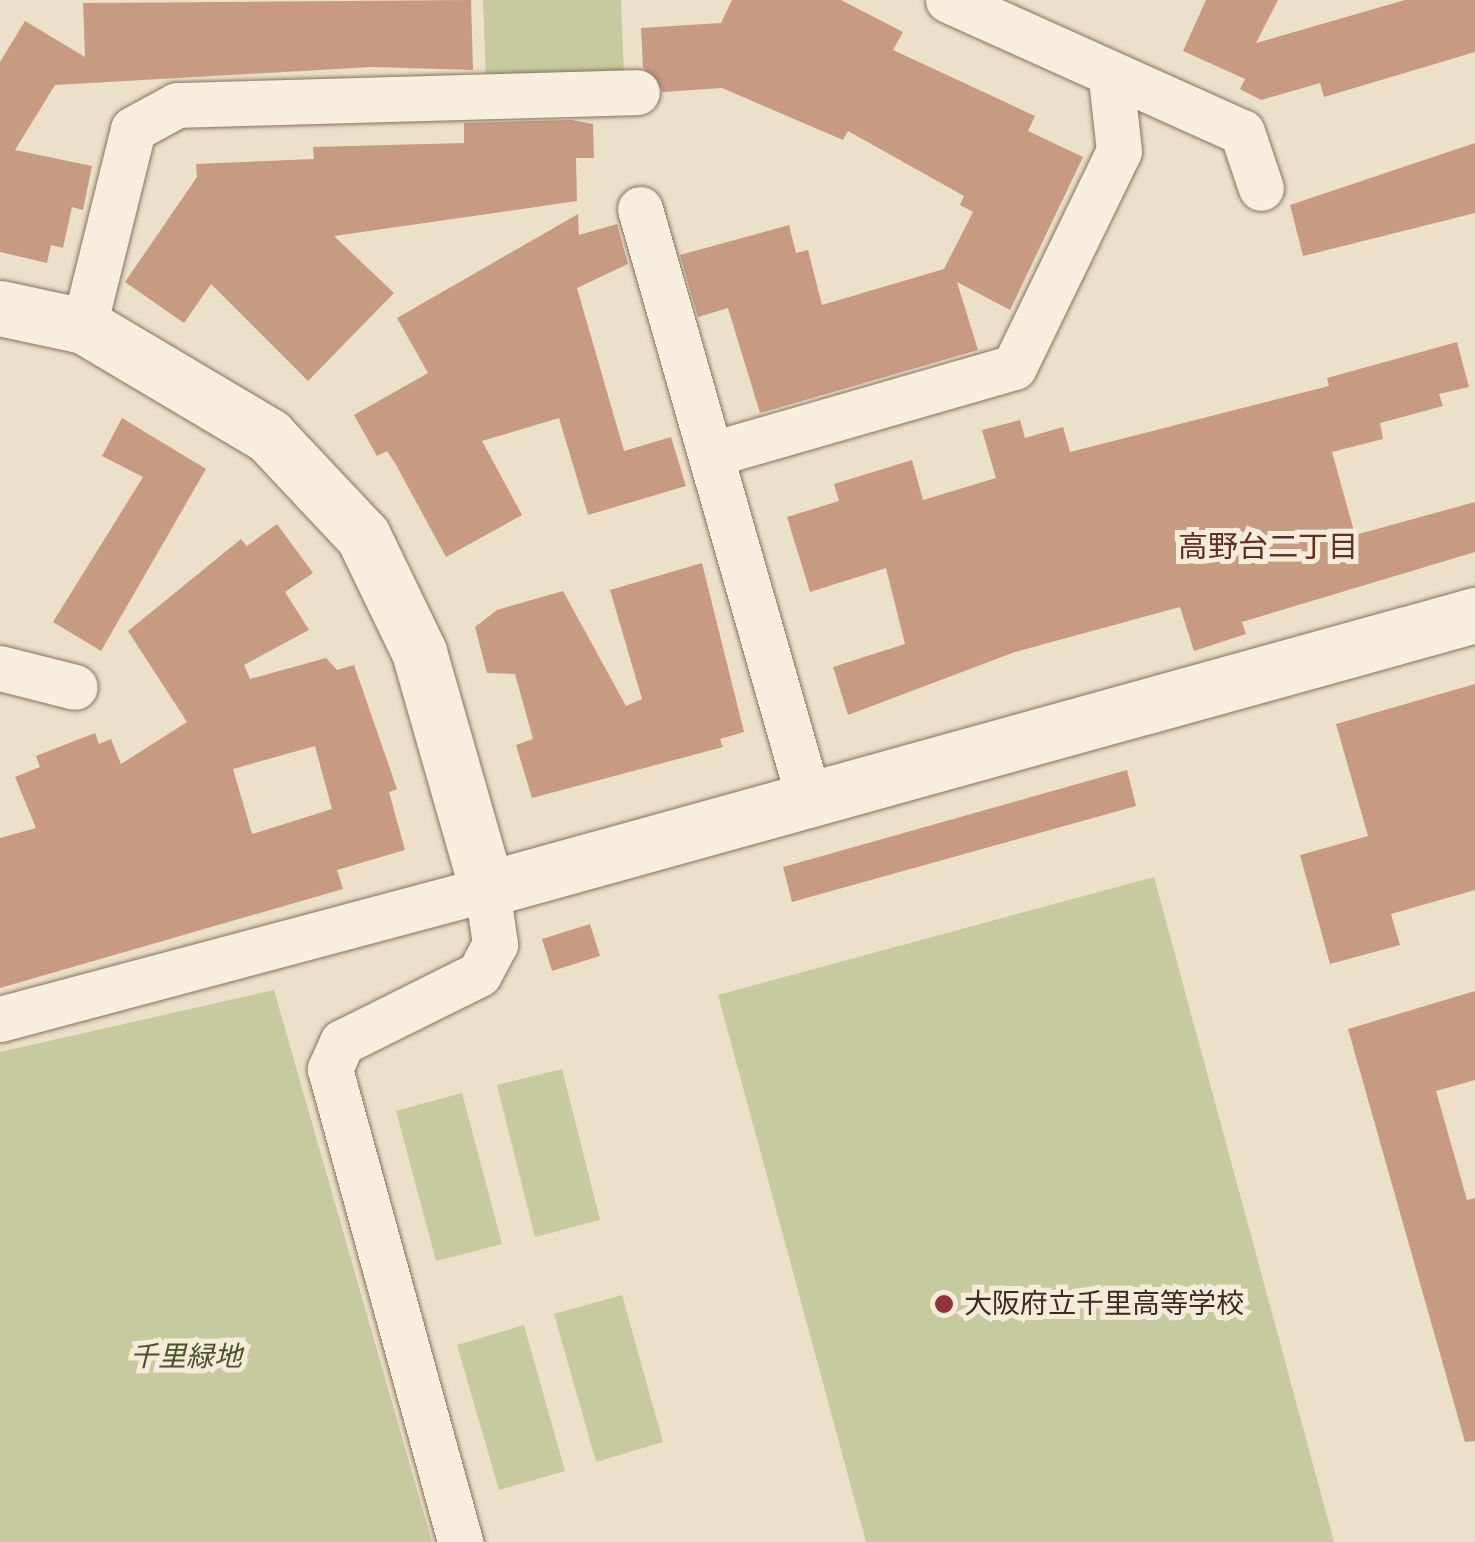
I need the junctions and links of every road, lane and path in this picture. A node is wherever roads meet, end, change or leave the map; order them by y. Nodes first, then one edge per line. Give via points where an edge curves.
1 (948, 0) edge
2 (1111, 78) junction
3 (636, 92) dead end
4 (1261, 188) dead end
5 (640, 209) dead end
6 (0, 308) edge
7 (84, 326) junction
8 (716, 453) junction
9 (1475, 615) edge
10 (0, 668) edge
11 (75, 687) dead end
12 (808, 796) junction
13 (487, 888) junction
14 (0, 1018) edge
15 (460, 1542) edge

1 - 2 street
2 - 4 street via 1242,132
2 - 8 street via 1119,151 1014,367
3 - 7 street via 177,105 132,129
5 - 8 street
6 - 7 street
7 - 13 street via 269,436 363,536 419,652
8 - 12 street
9 - 12 street
10 - 11 street
12 - 13 street
13 - 14 street
13 - 15 street via 495,944 479,974 342,1042 330,1069

